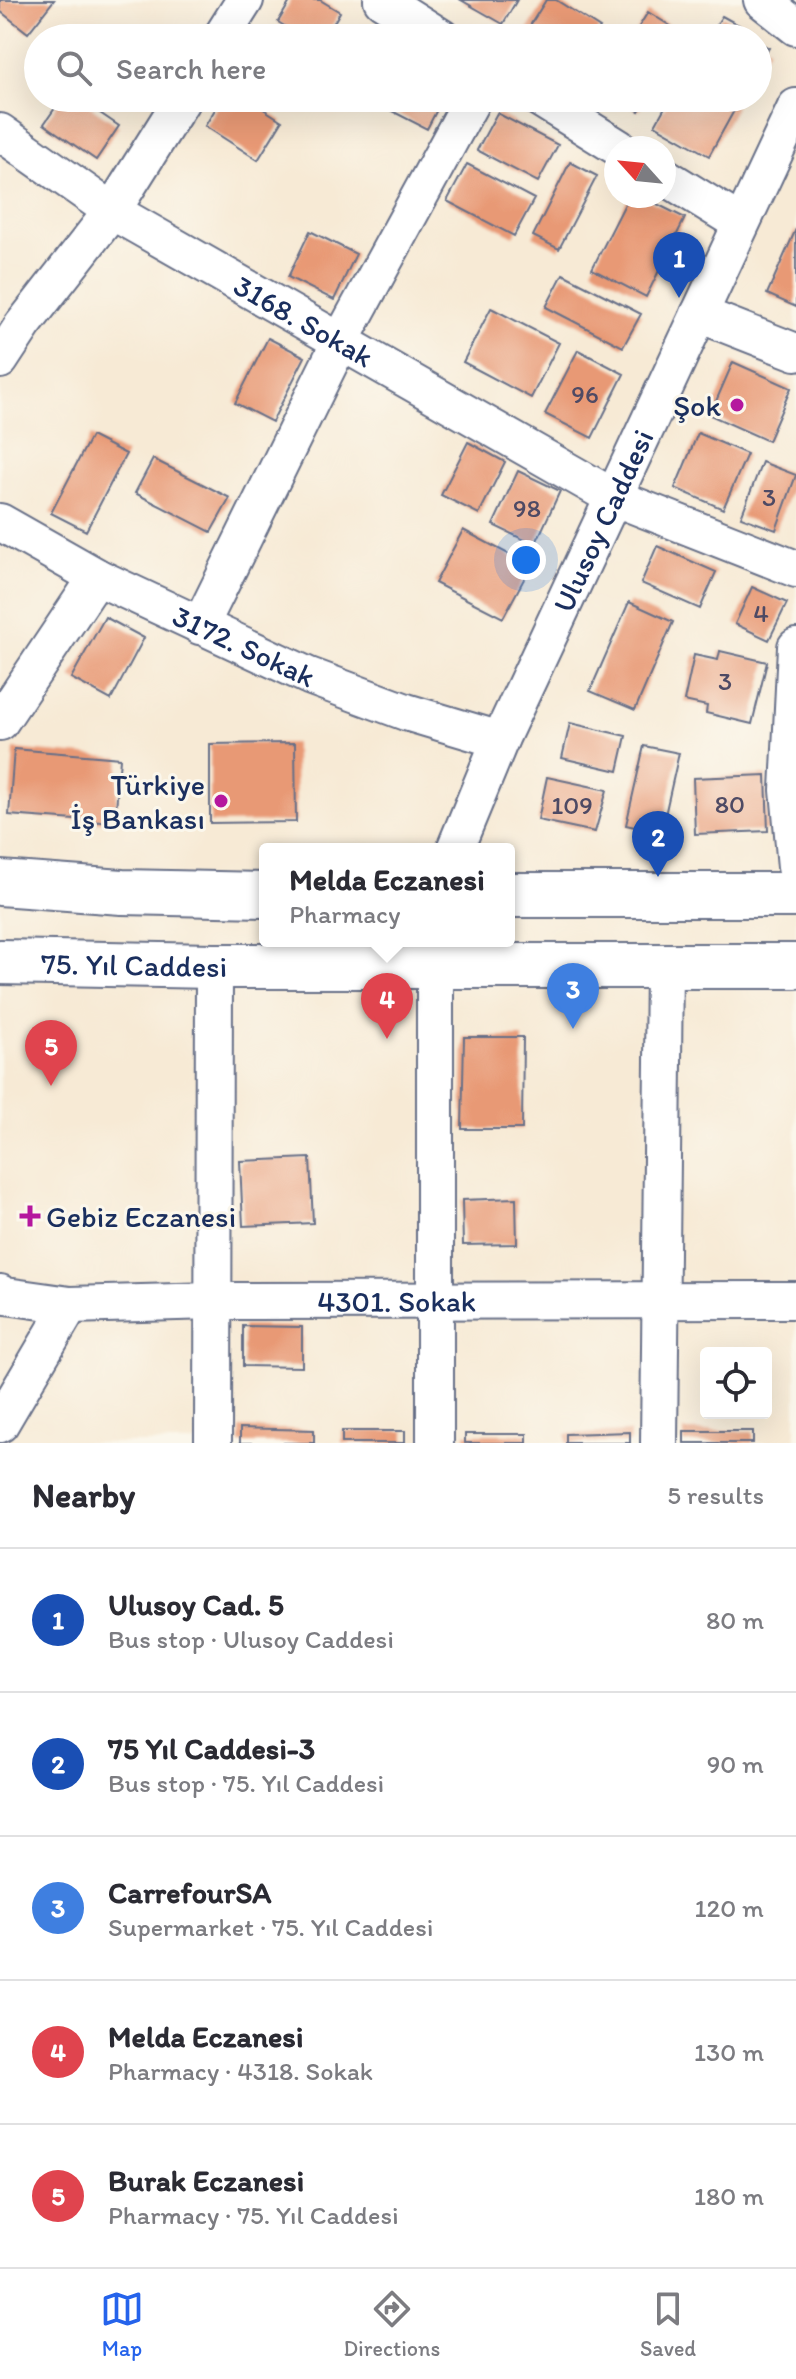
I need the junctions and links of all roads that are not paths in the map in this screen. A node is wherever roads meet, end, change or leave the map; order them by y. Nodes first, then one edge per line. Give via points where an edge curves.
1 (245, 0) edge
2 (382, 0) edge
3 (762, 0) edge
4 (230, 24) edge
5 (420, 24) edge
6 (796, 27) edge
7 (796, 107) edge
8 (174, 112) edge
9 (465, 112) edge
10 (561, 112) edge
11 (0, 132) edge
12 (604, 139) edge
13 (676, 183) edge
14 (112, 211) junction
15 (740, 223) junction
16 (699, 314) junction
17 (12, 319) edge
18 (341, 340) junction
19 (796, 352) edge
20 (0, 360) edge
21 (613, 497) junction
22 (0, 522) edge
23 (796, 569) edge
24 (97, 577) junction
25 (200, 626) junction
26 (796, 647) edge
27 (0, 722) edge
28 (500, 740) junction
29 (457, 843) edge
30 (796, 867) edge
31 (0, 883) edge
32 (259, 895) edge
33 (515, 895) edge
34 (796, 895) edge
35 (0, 962) edge
36 (214, 966) junction
37 (435, 966) junction
38 (664, 966) junction
39 (796, 966) edge
40 (0, 1293) edge
41 (660, 1300) junction
42 (796, 1300) edge
43 (213, 1301) junction
44 (435, 1301) junction
45 (70, 1305) junction
46 (0, 1424) edge
47 (213, 1443) edge
48 (435, 1443) edge
49 (659, 1443) edge

1 - 4 street
2 - 5 street
3 - 6 street
7 - 15 street, Ulusoy Caddesi
8 - 14 street
9 - 18 street
10 - 12 street
11 - 14 street, 3168. Sokak
13 - 15 street
14 - 17 street
14 - 18 street, 3168. Sokak
15 - 16 street, Ulusoy Caddesi
16 - 19 street
16 - 21 street, Ulusoy Caddesi
17 - 20 street
18 - 21 street, 3168. Sokak
18 - 25 street
21 - 23 street, 3168. Sokak
21 - 28 street, Ulusoy Caddesi
22 - 24 street, 3172. Sokak
24 - 25 street, 3172. Sokak
24 - 27 street
25 - 28 street, 3172. Sokak via 309,676
26 - 30 street via 789,790
28 - 29 street, Ulusoy Caddesi
31 - 32 main road
33 - 34 main road
35 - 36 main road, 75. Yıl Caddesi
36 - 37 main road, 75. Yıl Caddesi
36 - 43 street
37 - 38 main road, 75. Yıl Caddesi
37 - 44 street
38 - 39 main road, 75. Yıl Caddesi
38 - 41 street
40 - 45 street, 4301. Sokak
41 - 42 street, 4301. Sokak
41 - 44 street, 4301. Sokak
41 - 49 street
43 - 44 street, 4301. Sokak
43 - 45 street, 4301. Sokak
43 - 47 street
44 - 48 street
45 - 46 street

